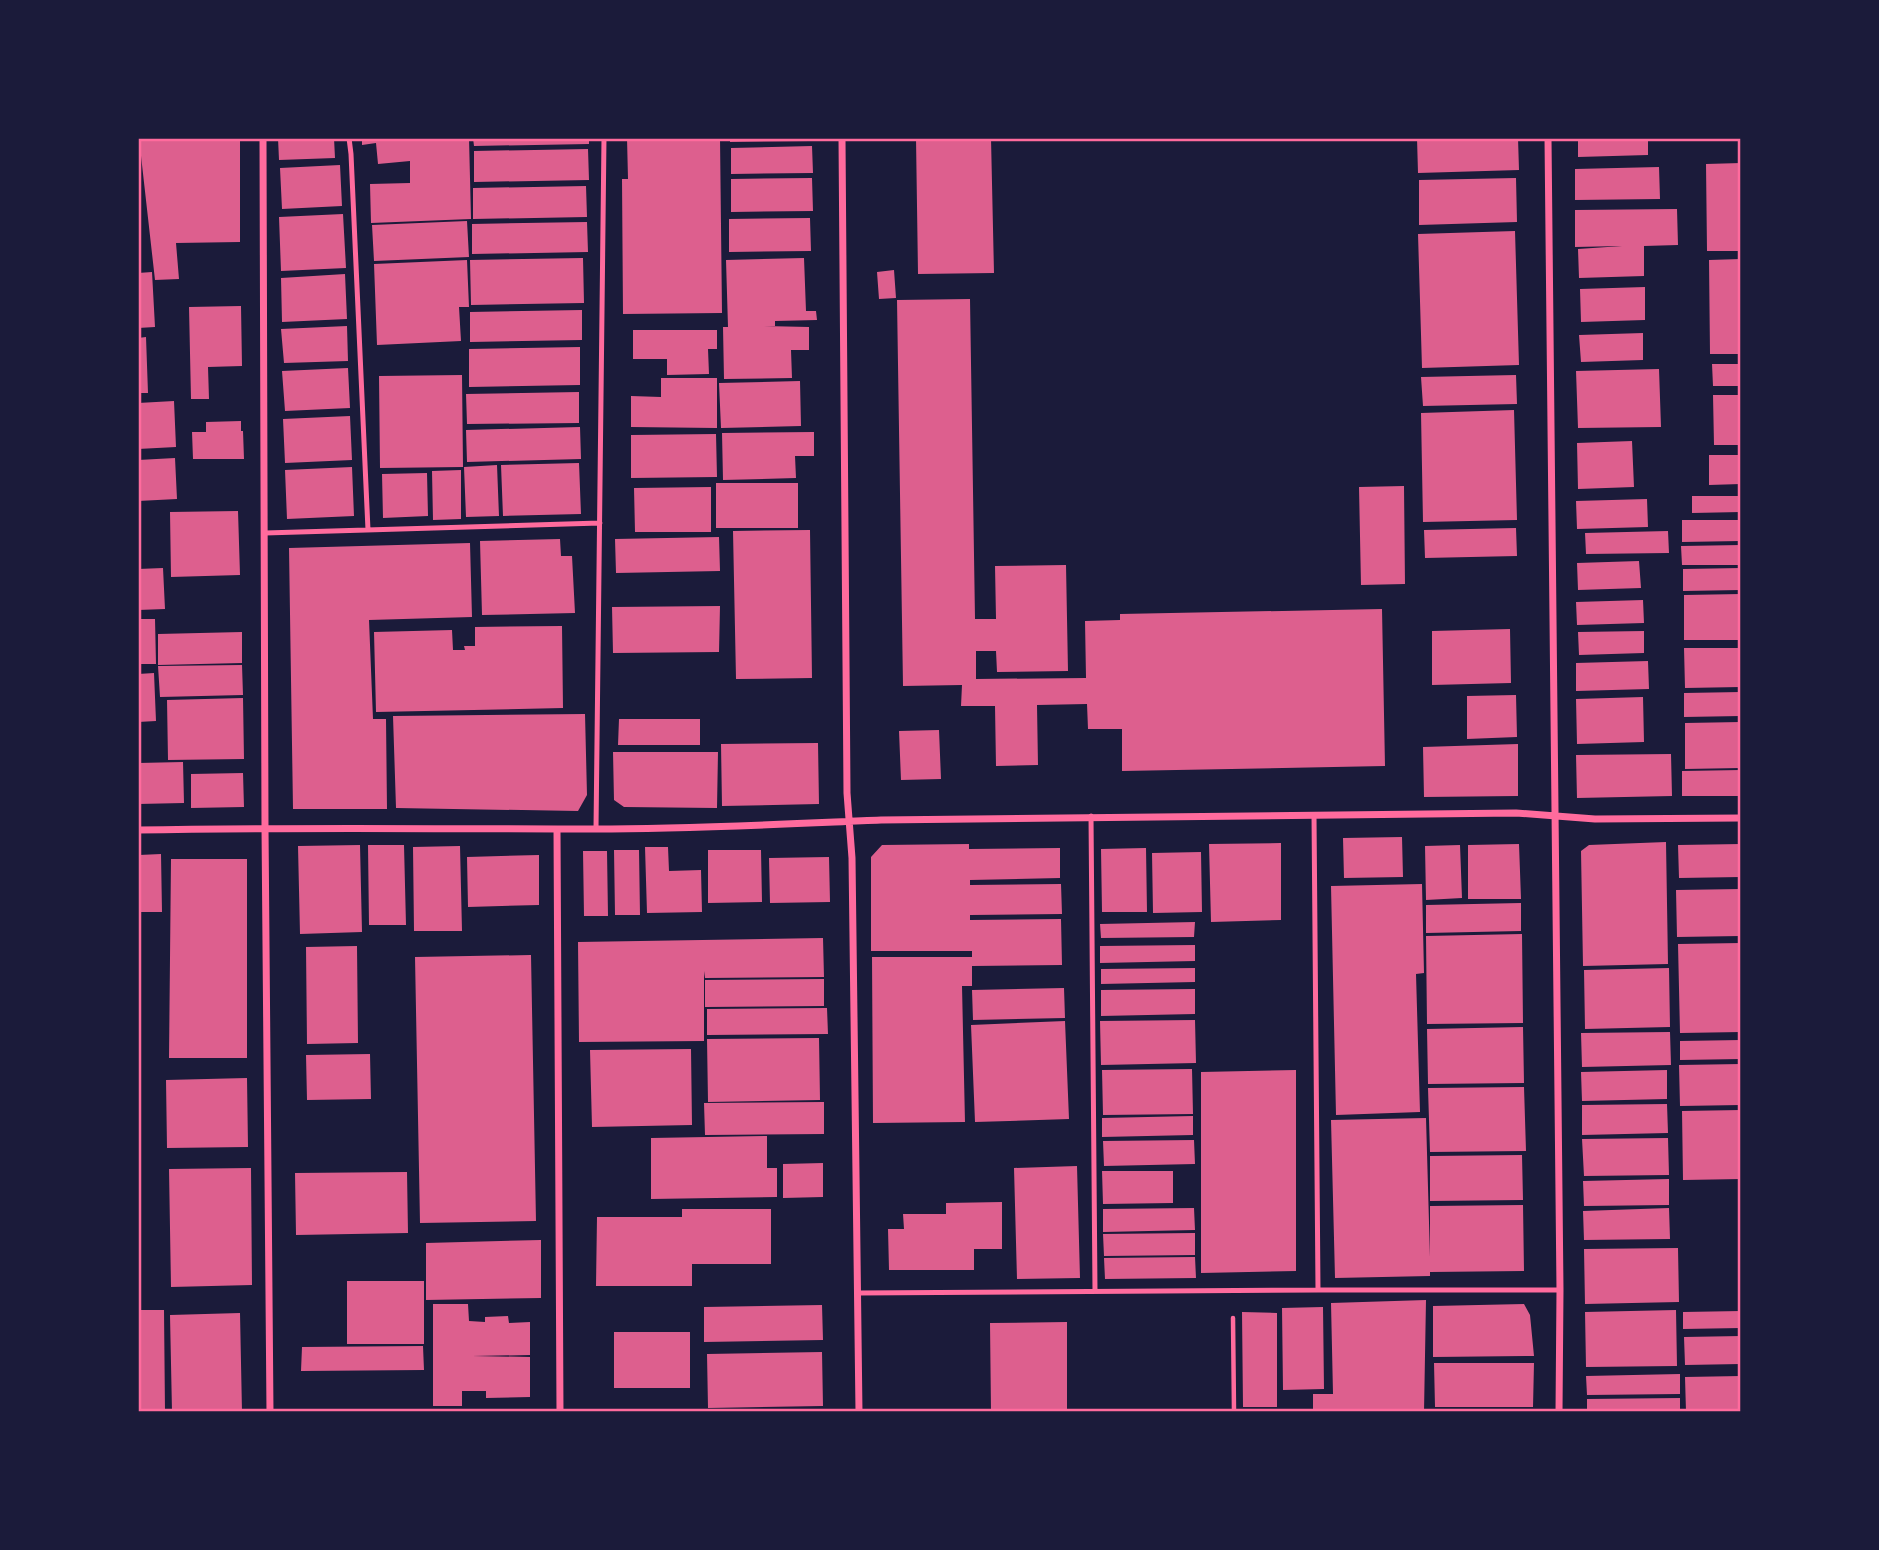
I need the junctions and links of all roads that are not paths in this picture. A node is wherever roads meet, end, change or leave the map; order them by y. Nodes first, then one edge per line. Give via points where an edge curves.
1 (263, 138) edge
2 (349, 138) edge
3 (604, 138) edge
4 (842, 138) edge
5 (1548, 138) edge
6 (600, 523) junction
7 (368, 530) junction
8 (265, 533) junction
9 (1314, 815) junction
10 (1091, 816) junction
11 (1555, 816) junction
12 (1741, 818) edge
13 (850, 821) junction
14 (265, 827) junction
15 (557, 829) junction
16 (596, 829) junction
17 (138, 830) edge
18 (1318, 1290) junction
19 (1560, 1290) junction
20 (1095, 1291) junction
21 (859, 1293) junction
22 (270, 1412) edge
23 (560, 1412) edge
24 (859, 1412) edge
25 (1559, 1412) edge

1 - 8 street
2 - 7 lane
3 - 6 lane
4 - 13 street
5 - 11 street
6 - 7 lane
6 - 16 lane
7 - 8 lane
8 - 14 street
9 - 10 street
9 - 11 street
9 - 18 lane
10 - 13 street
10 - 20 lane
11 - 12 street
11 - 19 street
13 - 16 street
13 - 21 street
14 - 15 street
14 - 17 street
14 - 22 street
15 - 16 street
15 - 23 street
18 - 19 lane
18 - 20 lane
19 - 25 street
20 - 21 lane
21 - 24 street

